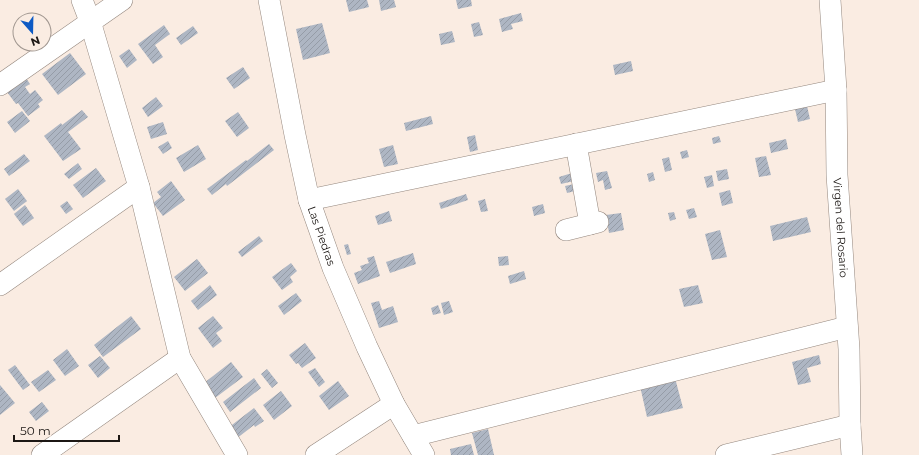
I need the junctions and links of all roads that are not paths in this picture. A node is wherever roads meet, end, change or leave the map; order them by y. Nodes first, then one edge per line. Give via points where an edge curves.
1 (82, 0) edge
2 (122, 0) edge
3 (269, 0) edge
4 (830, 0) edge
5 (90, 21) junction
6 (0, 85) edge
7 (836, 90) junction
8 (576, 144) junction
9 (139, 187) junction
10 (309, 200) junction
11 (566, 230) dead end
12 (0, 285) edge
13 (847, 326) junction
14 (180, 358) junction
15 (394, 404) junction
16 (850, 425) junction
17 (413, 436) junction
18 (42, 455) edge
19 (237, 455) edge
20 (316, 455) edge
21 (424, 455) edge
22 (726, 455) edge
23 (852, 455) edge

1 - 5 street
2 - 5 street
3 - 10 street, Las Piedras
4 - 7 street, Virgen del Rosario
5 - 6 street
5 - 9 street
7 - 8 street
7 - 13 street, Virgen del Rosario via 837,175
8 - 10 street
8 - 11 street via 594,223
9 - 12 street
9 - 14 street
10 - 15 street, Las Piedras via 333,268
13 - 16 street, Virgen del Rosario
13 - 17 street
14 - 18 street
14 - 19 street
15 - 17 street, Las Piedras
15 - 20 street
16 - 22 street
16 - 23 street, Virgen del Rosario
17 - 21 street, Las Piedras

